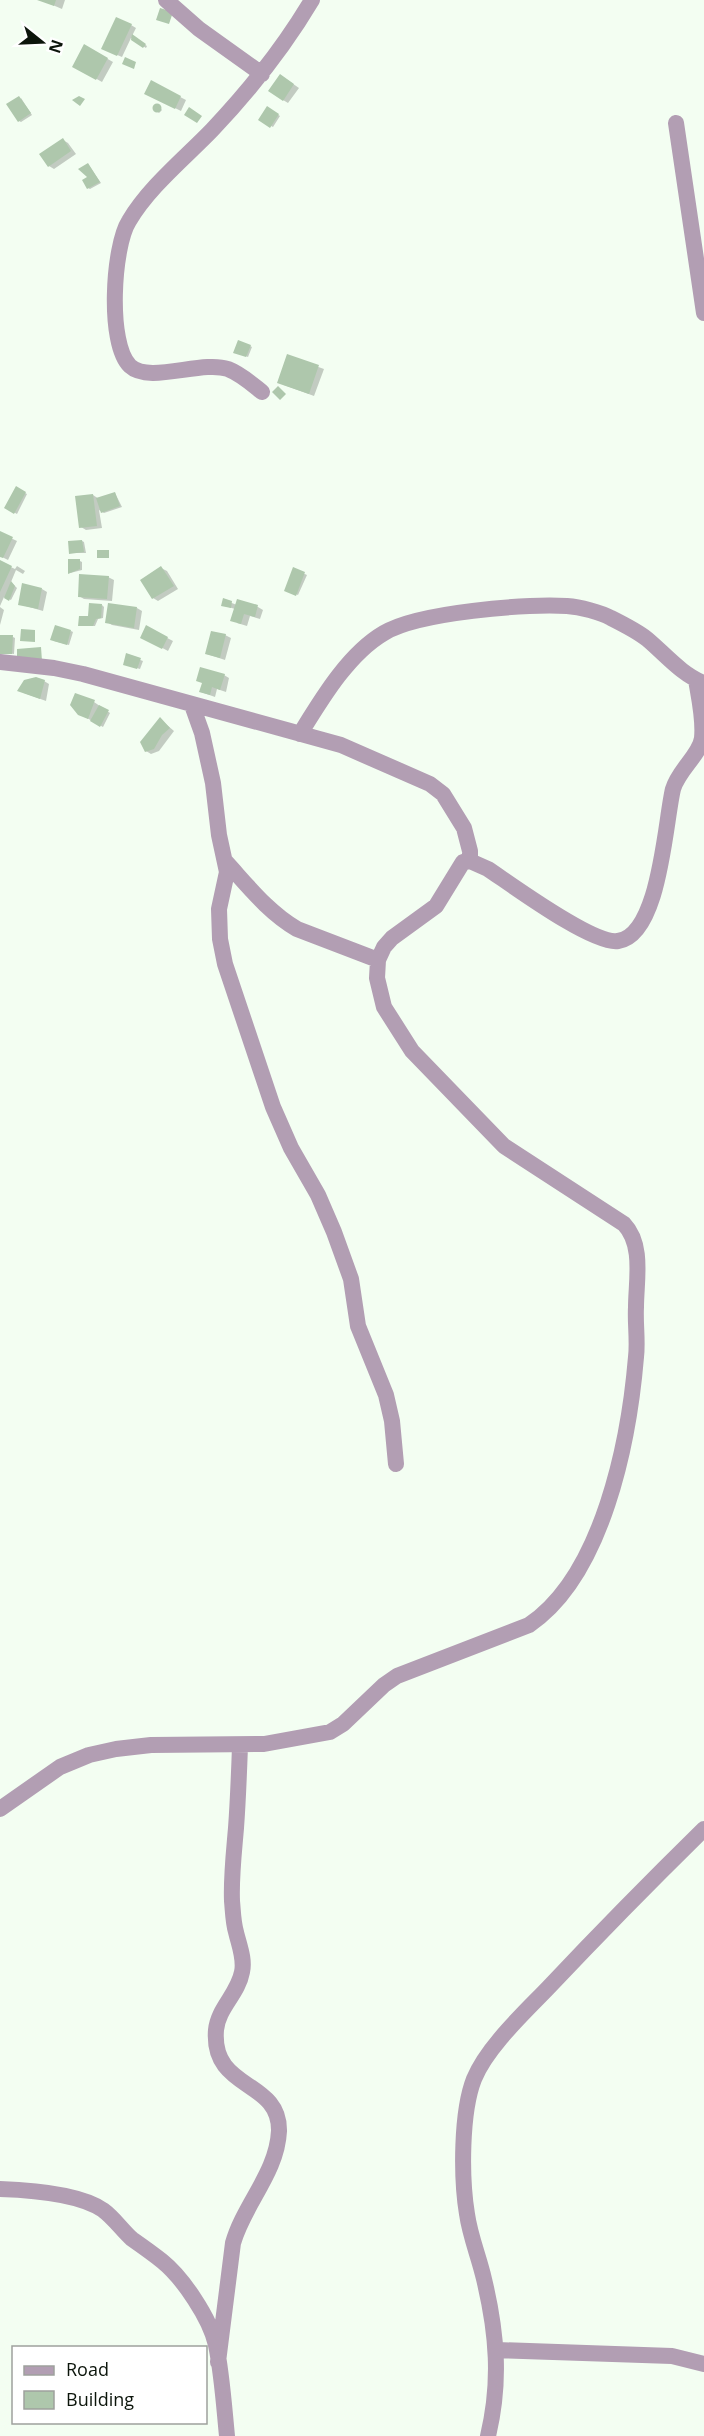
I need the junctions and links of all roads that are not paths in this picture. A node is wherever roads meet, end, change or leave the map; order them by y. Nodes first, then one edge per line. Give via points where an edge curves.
1 (166, 0) edge
2 (312, 0) edge
3 (262, 74) junction
4 (676, 123) dead end
5 (704, 313) edge
6 (262, 392) dead end
7 (0, 662) edge
8 (700, 682) edge
9 (192, 705) junction
10 (300, 734) junction
11 (470, 861) junction
12 (226, 862) junction
13 (378, 960) junction
14 (396, 1464) dead end
15 (240, 1746) junction
16 (0, 1809) edge
17 (704, 1829) edge
18 (0, 2189) edge
19 (497, 2350) junction
20 (218, 2362) junction
21 (704, 2364) edge
22 (227, 2436) edge
23 (488, 2436) edge

1 - 3 street
2 - 3 street
3 - 6 street via 145,197 129,221 118,250 115,300 121,353 139,372 202,366 228,369
4 - 5 street
7 - 9 street via 83,674
8 - 10 street via 644,637 609,617 570,606 439,616 394,628 363,649 324,694
8 - 11 street via 700,747 684,766 674,789 654,893 634,932 615,942 595,936
9 - 10 street
9 - 12 street via 213,783
10 - 11 street via 341,745 437,789 464,828
11 - 13 street via 459,866 436,906 392,938
12 - 13 street via 285,922
12 - 14 street via 226,885 219,909 225,964 273,1107 318,1194 351,1279 358,1326 387,1395
13 - 15 street via 377,978 384,1007 412,1051 504,1146 632,1232 636,1241 637,1354 632,1398 608,1503 592,1548 544,1615 529,1625 397,1676 330,1732
15 - 16 street via 151,1745 89,1755 60,1767
15 - 20 street via 232,1899 243,1971 221,2013 217,2044 220,2057 237,2080 272,2103 279,2133 265,2180 238,2226 233,2243
17 - 19 street via 501,2038 475,2078 467,2108 463,2175 467,2215 485,2282
18 - 20 street via 70,2198 104,2211 185,2286 209,2327
19 - 21 street via 672,2356
19 - 23 street
20 - 22 street

